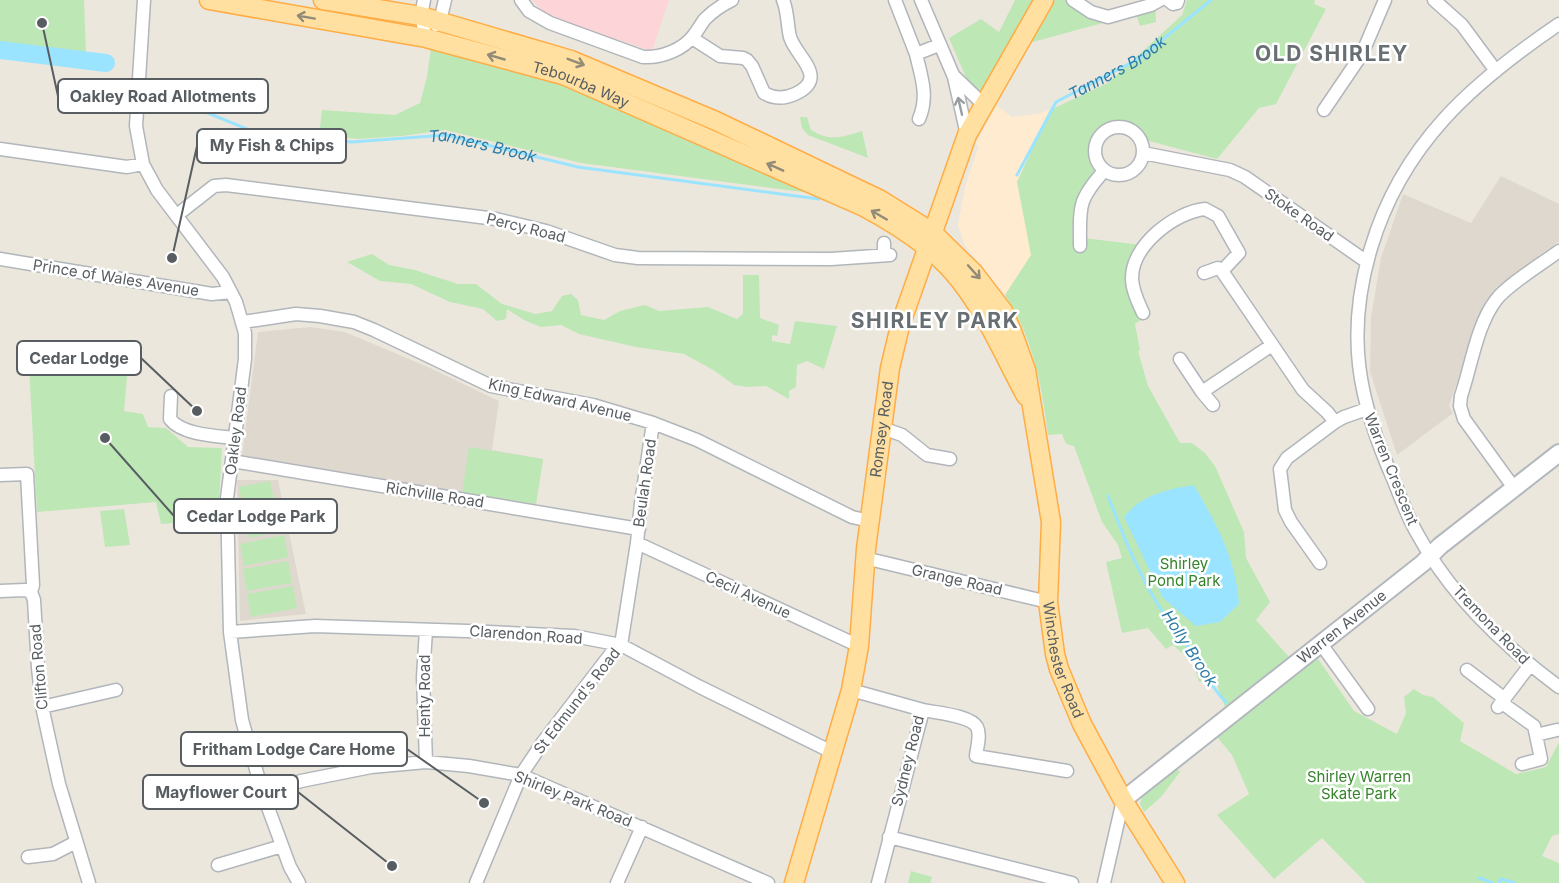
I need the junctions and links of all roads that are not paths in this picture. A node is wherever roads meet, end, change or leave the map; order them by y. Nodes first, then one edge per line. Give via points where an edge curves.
1 (144, 0) edge
2 (208, 0) edge
3 (323, 0) edge
4 (445, 0) edge
5 (521, 0) edge
6 (732, 0) edge
7 (783, 0) edge
8 (895, 0) edge
9 (921, 0) edge
10 (1044, 0) edge
11 (1073, 0) edge
12 (1160, 0) edge
13 (1168, 0) edge
14 (1178, 0) edge
15 (1386, 0) edge
16 (1434, 0) edge
17 (423, 8) edge
18 (440, 21) junction
19 (1559, 24) edge
20 (426, 38) junction
21 (692, 38) junction
22 (939, 45) junction
23 (916, 54) junction
24 (1496, 71) junction
25 (954, 76) junction
26 (983, 104) junction
27 (1324, 110) dead end
28 (919, 119) dead end
29 (967, 135) junction
30 (0, 149) edge
31 (1143, 153) junction
32 (143, 164) junction
33 (1104, 171) junction
34 (177, 215) junction
35 (929, 240) junction
36 (1080, 246) dead end
37 (886, 251) dead end
38 (1559, 251) edge
39 (0, 259) edge
40 (1367, 262) junction
41 (1222, 271) junction
42 (1204, 273) dead end
43 (231, 292) junction
44 (1143, 313) dead end
45 (243, 322) junction
46 (1272, 345) junction
47 (1180, 359) dead end
48 (1202, 392) junction
49 (171, 396) dead end
50 (1213, 405) dead end
51 (1367, 410) junction
52 (1335, 422) junction
53 (653, 423) junction
54 (882, 428) junction
55 (235, 438) junction
56 (1559, 453) edge
57 (950, 459) dead end
58 (232, 462) junction
59 (0, 475) edge
60 (1514, 488) junction
61 (870, 521) junction
62 (639, 529) junction
63 (638, 543) junction
64 (1430, 556) junction
65 (866, 560) junction
66 (1320, 563) dead end
67 (0, 591) edge
68 (31, 592) junction
69 (1043, 600) junction
70 (426, 630) junction
71 (230, 632) junction
72 (1321, 644) junction
73 (621, 645) junction
74 (860, 646) junction
75 (1530, 665) junction
76 (1467, 670) dead end
77 (1559, 687) edge
78 (116, 690) dead end
79 (851, 690) junction
80 (1502, 703) junction
81 (42, 706) junction
82 (1368, 709) dead end
83 (923, 710) junction
84 (1557, 730) dead end
85 (1536, 735) junction
86 (832, 752) junction
87 (426, 762) junction
88 (1522, 764) dead end
89 (1067, 771) dead end
90 (521, 774) junction
91 (263, 794) junction
92 (1123, 801) junction
93 (642, 827) junction
94 (1141, 829) junction
95 (1115, 834) junction
96 (889, 837) junction
97 (76, 842) junction
98 (282, 846) junction
99 (28, 857) dead end
100 (218, 865) dead end
101 (89, 883) edge
102 (299, 883) edge
103 (476, 883) edge
104 (617, 883) edge
105 (768, 883) edge
106 (794, 883) edge
107 (878, 883) edge
108 (1072, 883) edge
109 (1104, 883) edge
110 (1175, 883) edge

1 - 32 street, Oakley Road via 136,126
20 -> 2 main road, Tebourba Way
3 - 17 main road, Tebourba Way
4 - 18 street
5 - 21 street via 529,11 550,23 643,57 674,51
6 - 21 street via 710,14
7 - 21 street via 790,38 810,73 805,88 793,95 780,98 764,93 747,60 720,56
8 - 23 street
9 - 22 street
10 - 26 main road, Romsey Road
11 - 12 street via 1090,12 1108,17
13 - 14 street via 1173,4
15 - 27 street via 1362,54
16 - 24 street via 1462,25
17 - 18 main road, Tebourba Way
17 - 20 street
18 - 20 street
18 -> 35 main road, Tebourba Way via 571,60 716,121 903,213
19 - 24 street, Warren Crescent
35 -> 20 main road, Tebourba Way via 864,207 563,75
22 - 23 street
22 - 25 street
23 - 28 street via 925,93
24 - 40 street, Warren Crescent via 1448,114 1419,148 1386,204
25 - 26 street
29 -> 25 street
26 - 29 main road, Romsey Road
29 - 35 main road, Romsey Road
30 - 32 street via 128,167
31 - 33 street via 1139,165 1127,174
31 - 33 street via 1135,132 1121,126 1108,129 1101,134 1094,152
31 - 40 street, Stoke Road via 1230,171 1254,182
32 - 34 street, Oakley Road
33 - 36 street via 1082,202
34 - 37 street, Percy Road via 214,186 226,185 496,219 615,255 638,258 831,259
34 - 43 street, Oakley Road
35 - 54 main road, Romsey Road via 900,327
35 - 69 main road, Winchester Road via 977,304 1034,411 1051,522
38 - 60 street via 1494,302 1479,336 1460,402 1464,419
39 - 43 street, Prince of Wales Avenue via 212,294
40 - 51 street, Warren Crescent via 1356,329
41 - 42 street via 1218,268
41 - 44 street via 1239,253 1218,216 1205,209 1184,214 1153,237 1136,258 1132,277
41 - 46 street
43 - 45 street, Oakley Road
45 - 53 street, King Edward Avenue via 296,314 354,322 491,386 593,405
45 - 55 street, Oakley Road via 245,359
46 - 48 street
46 - 52 street via 1303,390
47 - 48 street
48 - 50 street
49 - 55 street via 173,424 196,433
51 - 52 street
51 - 64 street, Warren Crescent via 1385,463
52 - 66 street via 1287,458 1280,469 1288,516
53 - 61 street, King Edward Avenue via 697,440 852,517
53 - 62 street, Beulah Road
54 - 57 street via 902,435 927,455
54 - 61 main road, Romsey Road
55 - 58 street, Oakley Road
56 - 60 street, Warren Avenue
58 - 62 street, Richville Road
58 - 71 street, Oakley Road via 227,498
59 - 68 street, Clifton Road via 27,474
60 - 64 street, Warren Avenue
61 - 65 main road, Romsey Road
62 - 63 street, Beulah Road
63 - 73 street, St Edmund's Road
63 - 74 street, Cecil Avenue
64 - 72 street, Warren Avenue
64 - 75 street, Tremona Road via 1461,598
65 - 69 street, Grange Road
65 - 74 main road, Romsey Road
67 - 68 street
68 - 81 street, Clifton Road
69 - 92 main road, Winchester Road via 1069,697
70 - 71 street, Clarendon Road via 315,626
70 - 73 street, Clarendon Road via 574,636
70 - 87 street, Henty Road
71 - 91 street, Oakley Road via 242,720
72 - 82 street
72 - 92 street, Warren Avenue
73 - 86 street, Clarendon Road
73 - 90 street, St Edmund's Road
74 - 79 main road, Romsey Road
75 - 77 street, Tremona Road
75 - 80 street
76 - 80 street
78 - 81 street
79 - 83 street, Sydney Road
79 - 86 main road, Romsey Road
80 - 85 street via 1534,726
81 - 97 street, Clifton Road
83 - 89 street via 969,720 977,728 976,756
83 - 96 street, Sydney Road
84 - 85 street
85 - 88 street via 1541,759
86 - 106 main road, Romsey Road
87 - 90 street, Shirley Park Road
87 - 91 street, Shirley Park Road via 371,767
90 - 93 street, Shirley Park Road
90 - 103 street, St Edmund's Road
91 - 98 street, Oakley Road
92 - 94 main road, Winchester Road
92 - 95 street
93 - 104 street
93 - 105 street, Shirley Park Road
94 - 95 street
94 - 110 main road, Winchester Road
95 - 109 street
96 - 107 street, Sydney Road
96 - 108 street
97 - 99 street via 53,854
97 - 101 street, Clifton Road
98 - 100 street
98 - 102 street, Oakley Road

